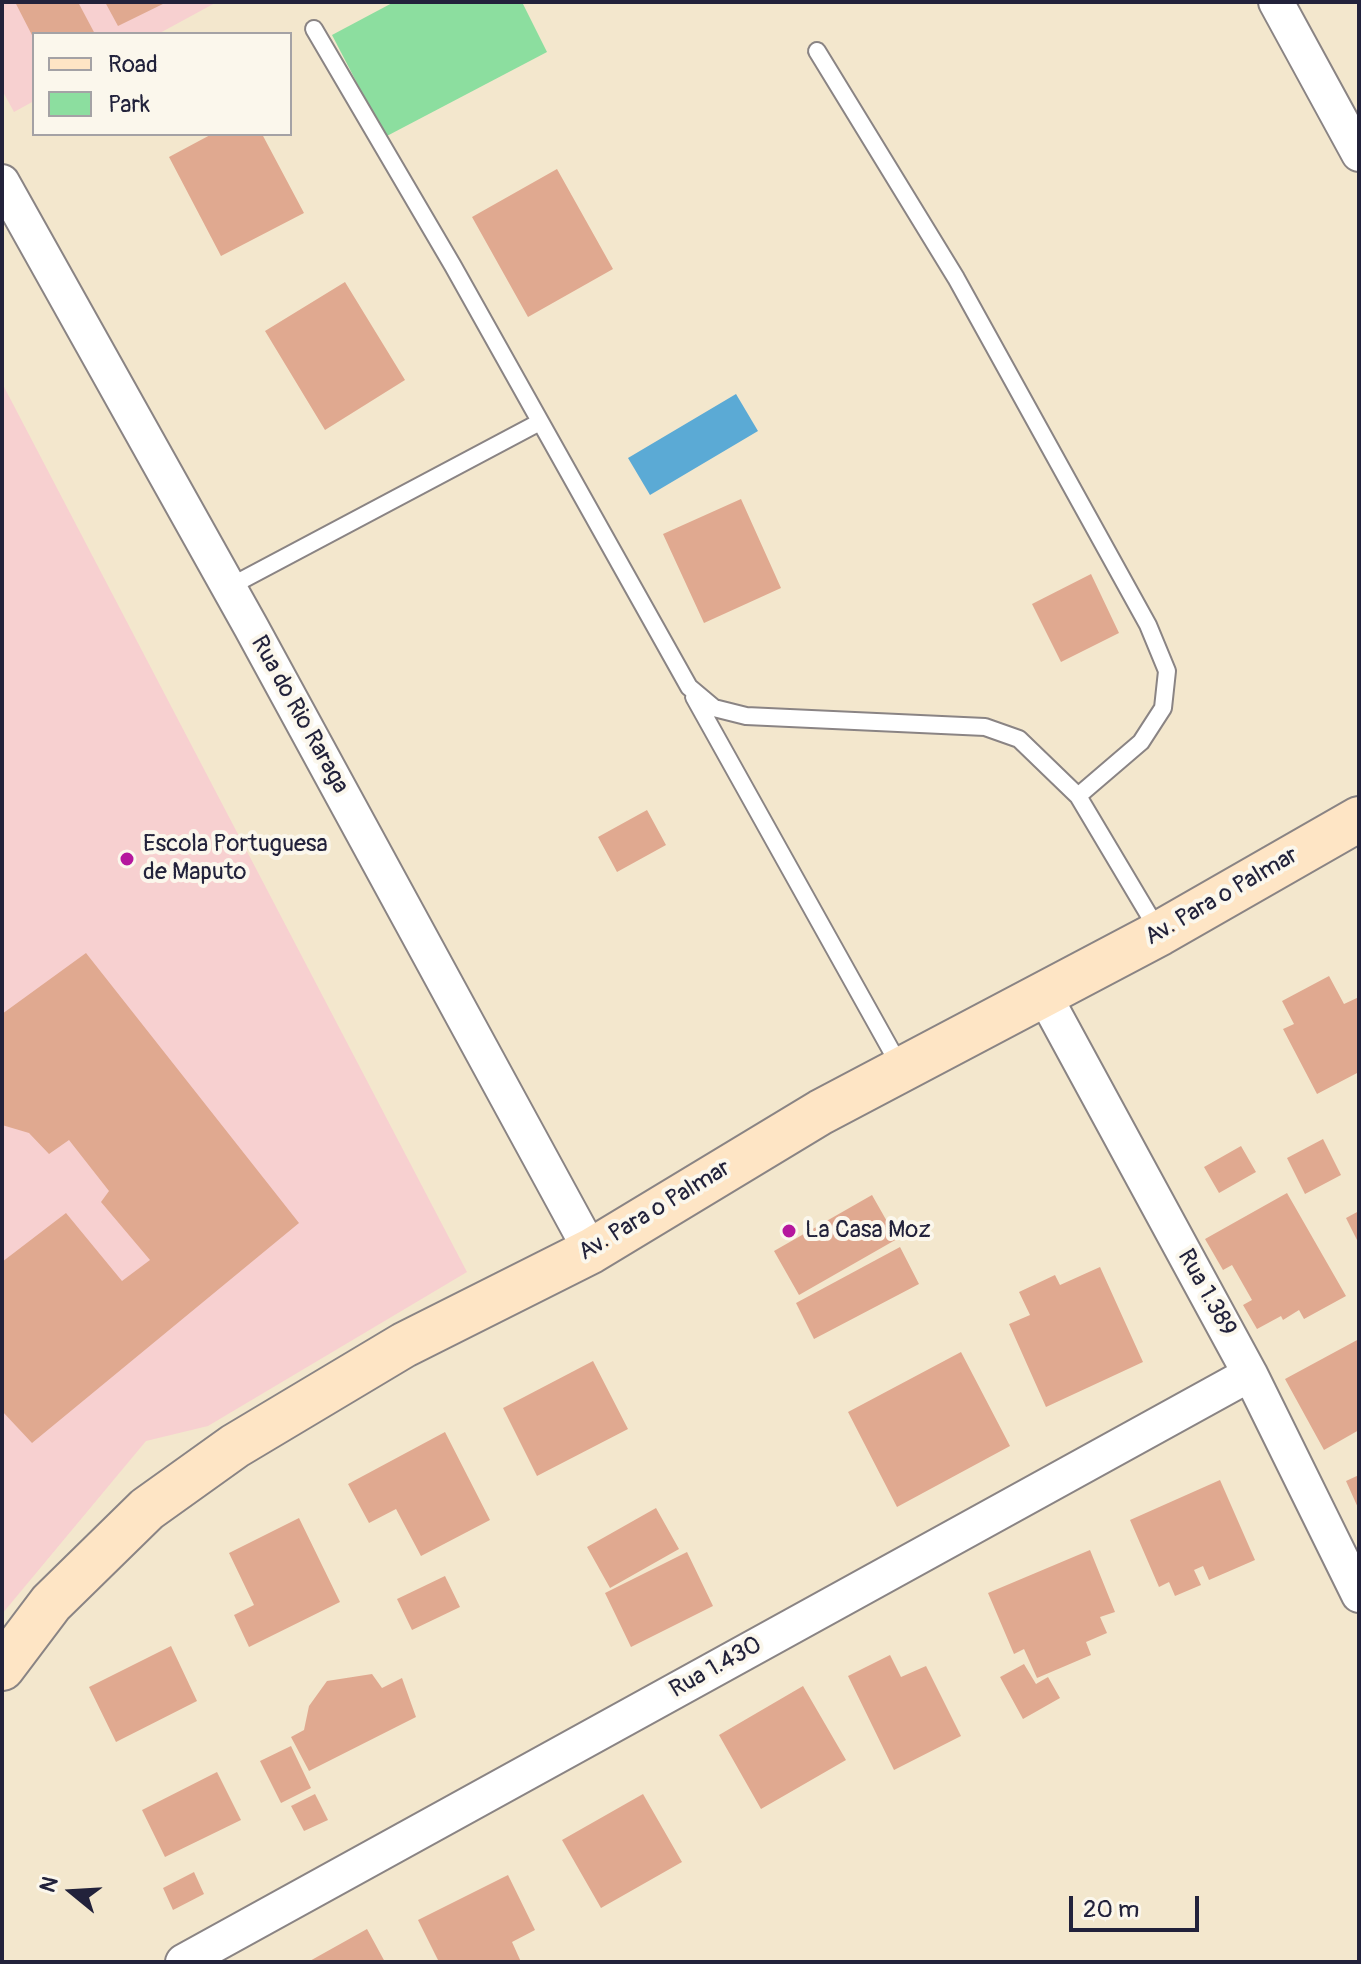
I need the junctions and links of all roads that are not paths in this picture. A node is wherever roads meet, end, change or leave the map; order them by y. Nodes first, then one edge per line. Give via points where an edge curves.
1 (1276, 2) edge
2 (314, 29) dead end
3 (817, 51) dead end
4 (1359, 154) edge
5 (2, 182) edge
6 (538, 423) junction
7 (229, 587) junction
8 (689, 687) junction
9 (1078, 796) junction
10 (1359, 819) edge
11 (1160, 933) junction
12 (1044, 995) junction
13 (902, 1069) junction
14 (591, 1251) junction
15 (1250, 1374) junction
16 (1359, 1595) edge
17 (2, 1668) edge
18 (183, 1962) edge

1 - 4 street
2 - 6 lane
3 - 9 lane via 964,292 1148,625 1167,671 1163,708 1141,742
5 - 7 street, Rua do Rio Raraga
6 - 7 lane
6 - 8 lane
7 - 14 street, Rua do Rio Raraga
8 - 9 lane via 714,708 746,716 985,727 1019,739
8 - 13 lane
9 - 11 lane
10 - 11 main road, Av. Para o Palmar
11 - 12 main road, Av. Para o Palmar
12 - 13 main road, Av. Para o Palmar
12 - 15 street, Rua 1.389
13 - 14 main road, Av. Para o Palmar
14 - 17 main road, Av. Para o Palmar via 404,1345 235,1446 147,1509 51,1603
15 - 16 street, Rua 1.389
15 - 18 street, Rua 1.430

